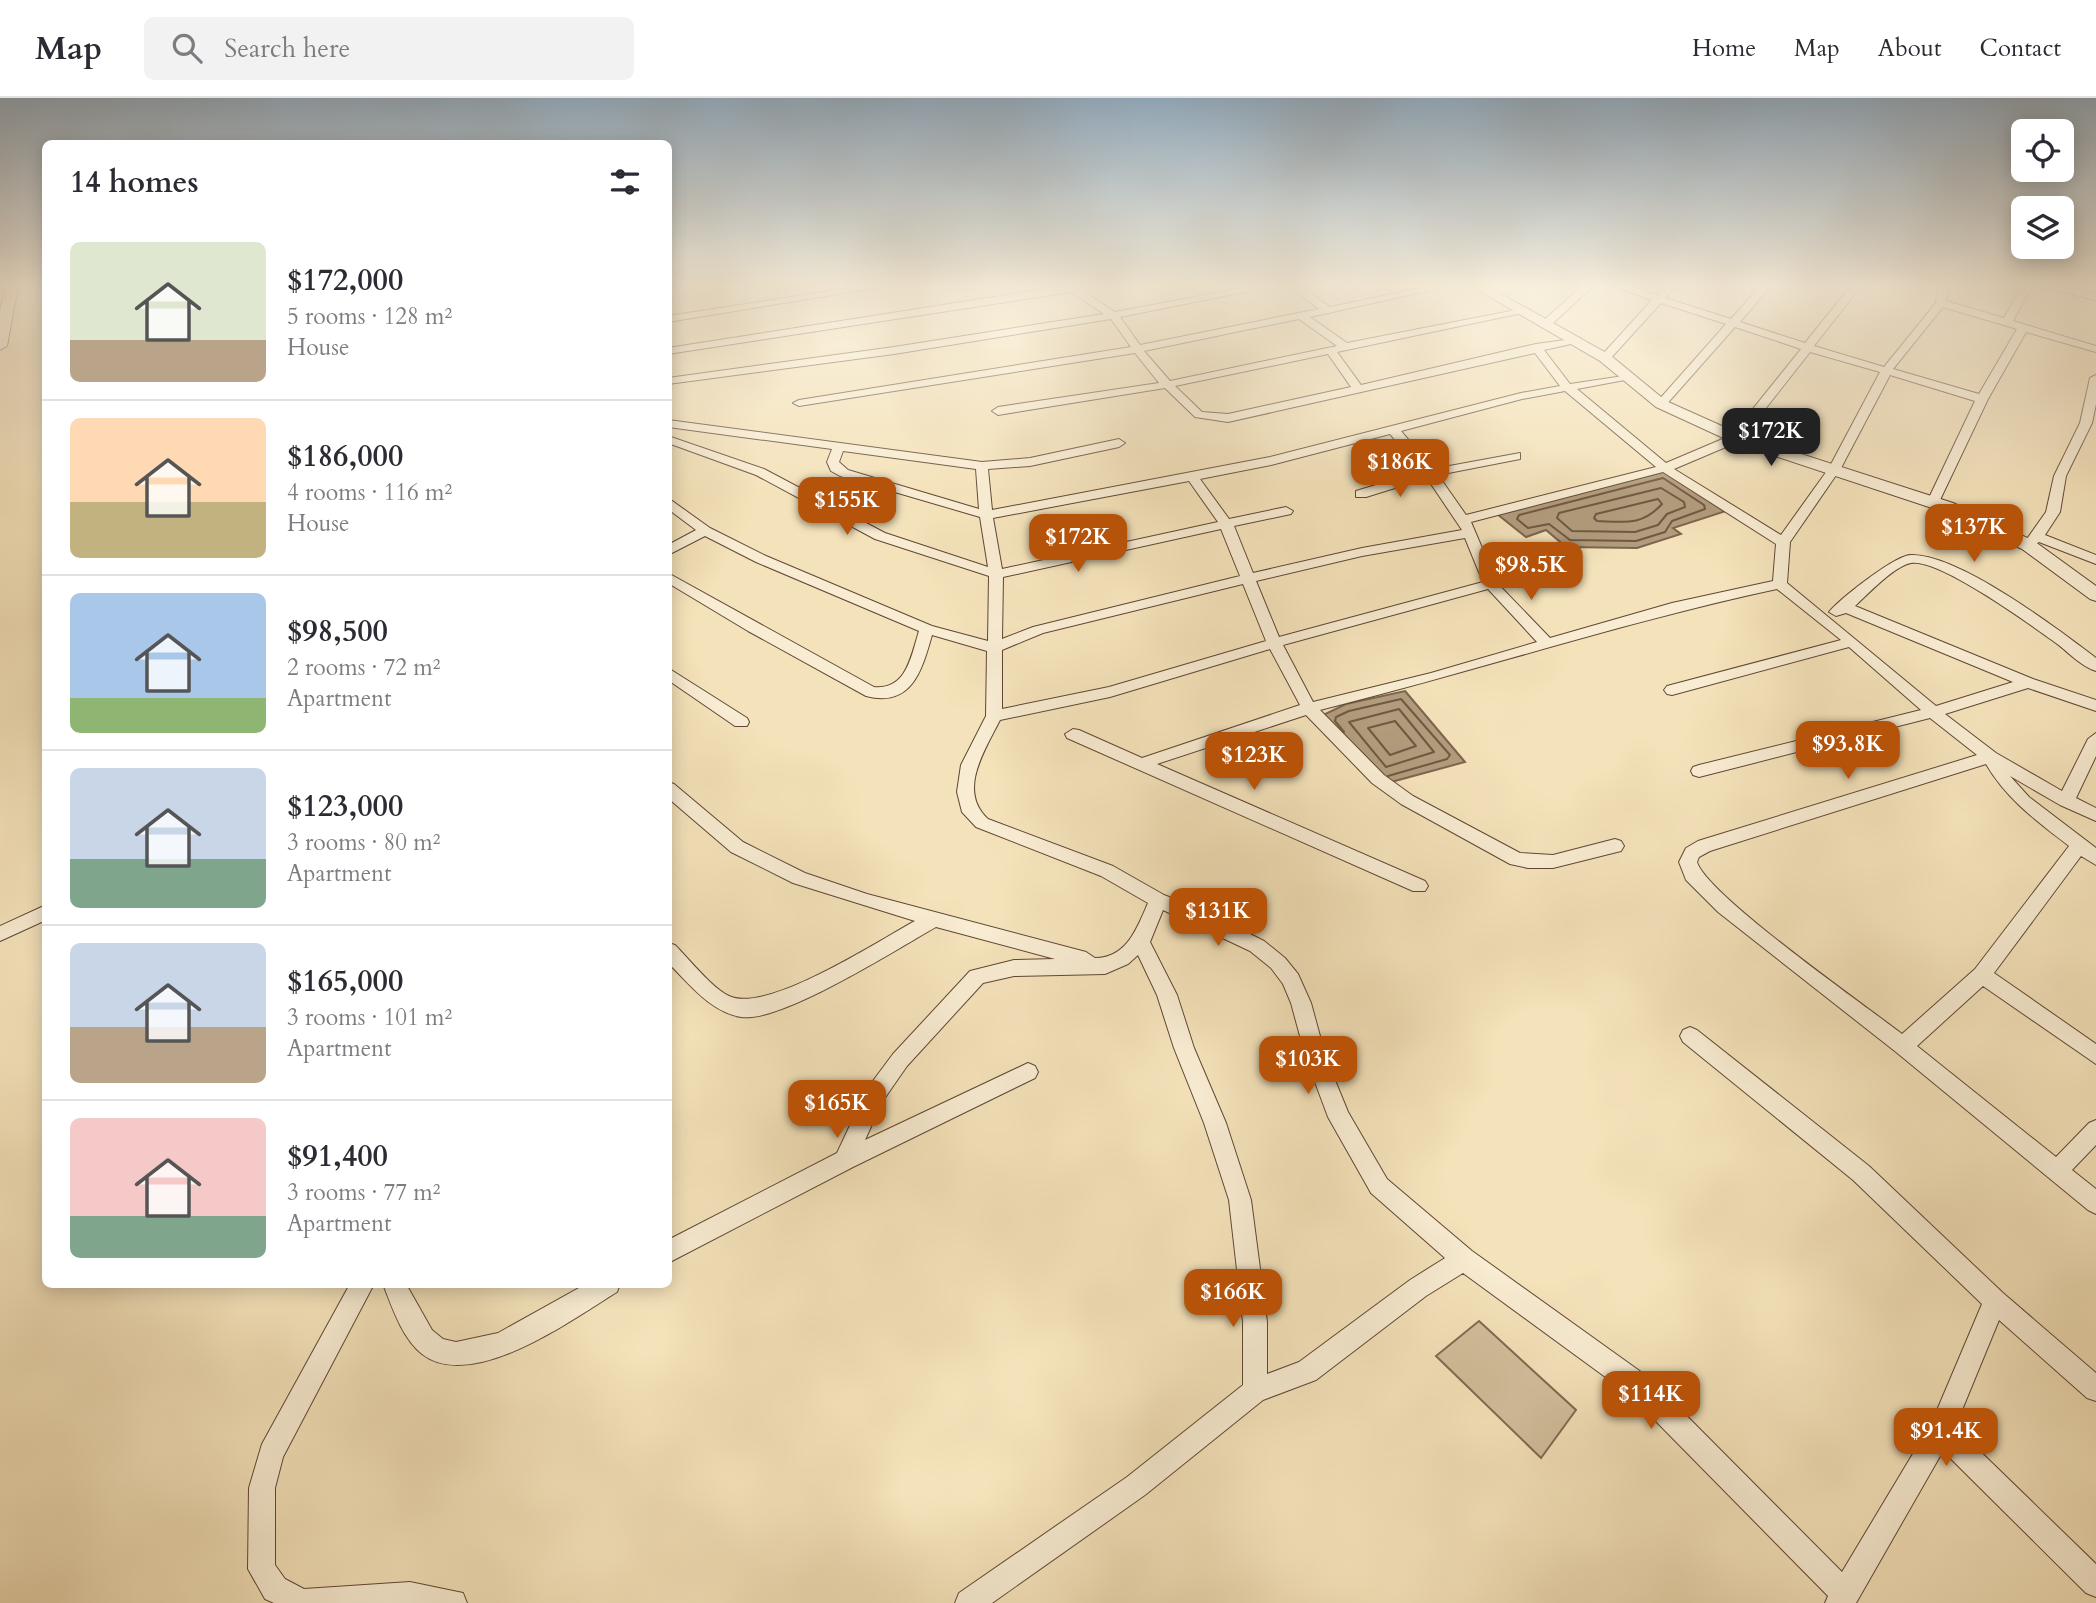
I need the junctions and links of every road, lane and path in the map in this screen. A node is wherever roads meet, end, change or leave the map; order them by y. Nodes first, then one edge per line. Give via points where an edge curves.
1 (852, 356) edge
2 (1093, 356) edge
3 (1143, 356) edge
4 (1305, 356) edge
5 (1335, 356) edge
6 (1497, 356) edge
7 (1543, 356) edge
8 (1602, 356) edge
9 (1704, 356) edge
10 (1803, 356) edge
11 (1838, 356) edge
12 (1897, 356) edge
13 (2007, 356) edge
14 (1605, 358) joint
15 (1886, 370) junction
16 (1626, 377) junction
17 (2096, 378) edge
18 (672, 381) edge
19 (1165, 385) junction
20 (1567, 387) junction
21 (1359, 389) junction
22 (1982, 399) junction
23 (799, 403) dead end
24 (1661, 404) junction
25 (998, 411) dead end
26 (672, 424) edge
27 (2091, 425) edge
28 (1393, 429) junction
29 (1736, 438) junction
30 (672, 440) edge
31 (1119, 443) dead end
32 (838, 448) junction
33 (1516, 456) dead end
34 (982, 466) junction
35 (1665, 468) junction
36 (1835, 468) junction
37 (1430, 473) junction
38 (1192, 477) junction
39 (1361, 494) dead end
40 (1933, 502) junction
41 (672, 505) edge
42 (1286, 511) dead end
43 (986, 515) junction
44 (1226, 524) junction
45 (1467, 526) junction
46 (705, 531) junction
47 (2032, 541) junction
48 (1783, 542) junction
49 (672, 549) edge
50 (2096, 560) edge
51 (996, 574) junction
52 (672, 578) edge
53 (1249, 578) junction
54 (1491, 584) junction
55 (1780, 584) junction
56 (2096, 594) edge
57 (1845, 607) junction
58 (1824, 619) junction
59 (928, 629) junction
60 (1852, 642) junction
61 (1274, 643) junction
62 (1546, 643) junction
63 (994, 648) junction
64 (2096, 666) edge
65 (672, 676) edge
66 (2028, 683) junction
67 (1672, 690) dead end
68 (2096, 706) edge
69 (1309, 708) junction
70 (1933, 712) junction
71 (994, 716) junction
72 (741, 722) dead end
73 (1073, 734) dead end
74 (2096, 739) edge
75 (1990, 757) junction
76 (1143, 763) junction
77 (1699, 771) dead end
78 (672, 791) edge
79 (2066, 801) junction
80 (2096, 816) edge
81 (2080, 845) junction
82 (1615, 846) dead end
83 (2096, 858) edge
84 (1419, 886) dead end
85 (1158, 901) junction
86 (42, 914) edge
87 (933, 920) junction
88 (0, 934) edge
89 (1141, 942) junction
90 (672, 954) edge
91 (1105, 966) junction
92 (1982, 975) junction
93 (1690, 1036) dead end
94 (1903, 1046) junction
95 (2096, 1055) edge
96 (1028, 1072) dead end
97 (2096, 1130) edge
98 (845, 1160) junction
99 (2057, 1171) junction
100 (2096, 1203) edge
101 (672, 1250) edge
102 (1464, 1259) junction
103 (361, 1288) edge
104 (396, 1288) edge
105 (601, 1288) edge
106 (1995, 1301) junction
107 (2096, 1389) edge
108 (1255, 1391) junction
109 (1941, 1431) junction
110 (2096, 1583) edge
111 (1843, 1599) edge
112 (453, 1603) edge
113 (969, 1603) edge

1 - 18 street
2 - 23 street
3 - 19 street
4 - 19 street
5 - 21 street
6 - 21 street
7 - 20 street
8 - 14 street
9 - 24 street
10 - 29 street
11 - 15 street
12 - 15 street
13 - 22 street
14 - 16 street
15 - 22 street
15 - 36 street
16 - 20 street
16 - 24 street
17 - 27 street
19 - 21 street via 1199,415 1220,418
19 - 25 street
20 - 28 street
20 - 35 street
22 - 40 street
24 - 29 street
26 - 32 street
27 - 47 street via 2060,476 2053,512
28 - 37 street
28 - 38 street
29 - 35 street
29 - 36 street
30 - 51 street via 760,472 880,536
31 - 34 street via 1030,462
32 - 34 street
32 - 43 street via 833,463 844,473
33 - 37 street
34 - 43 street
35 - 45 street
35 - 48 street
36 - 40 street
36 - 48 street
37 - 39 street
37 - 45 street
38 - 43 street
38 - 44 street
40 - 47 street
41 - 46 street
42 - 44 street
43 - 51 street
44 - 51 street
44 - 53 street
45 - 53 street
45 - 54 street
46 - 49 street
46 - 59 street
47 - 50 street
47 - 56 street
48 - 55 street
51 - 63 street
52 - 59 street via 753,628 879,694 908,682
53 - 61 street
53 - 63 street via 1038,631
54 - 61 street
54 - 62 street
55 - 58 street
55 - 62 street via 1677,606
57 - 58 street
57 - 64 street via 1902,562 1924,559 2000,598
57 - 66 street
58 - 60 street
59 - 63 street
60 - 67 street
60 - 70 street
61 - 69 street
61 - 71 street via 1110,692
62 - 69 street
63 - 71 street
65 - 72 street
66 - 68 street
66 - 70 street
69 - 76 street
69 - 82 street via 1378,779 1407,800 1516,859 1542,863
70 - 75 street
70 - 77 street
71 - 85 street via 969,765 965,792 970,813 982,823 1107,871
73 - 76 street
74 - 79 street
75 - 79 street
75 - 81 street via 2023,801
75 - 94 street via 1704,846 1692,853 1688,862 1692,874 1724,907
76 - 84 street
78 - 87 street via 737,847 799,878
79 - 80 street
81 - 83 street
81 - 92 street
85 - 89 street
85 - 102 street via 1258,946 1278,963 1301,1003 1339,1117 1379,1186
86 - 88 street
87 - 90 street via 777,1003 742,1009 720,1001
87 - 91 street
89 - 91 street
89 - 108 street via 1167,995 1240,1200 1255,1322
91 - 98 street via 1014,968 977,977 893,1069 874,1096
92 - 94 street
92 - 95 street
93 - 106 street via 1861,1173
94 - 99 street
96 - 98 street
97 - 99 street
98 - 101 street
99 - 100 street
102 - 108 street via 1418,1287 1307,1371
102 - 111 street via 1639,1386
103 - 112 street via 271,1453 262,1488 262,1570 275,1588 302,1603 410,1596
104 - 105 street via 413,1323 437,1350 472,1355 497,1347
106 - 107 street
106 - 109 street
108 - 113 street via 1136,1486
109 - 110 street
109 - 111 street

